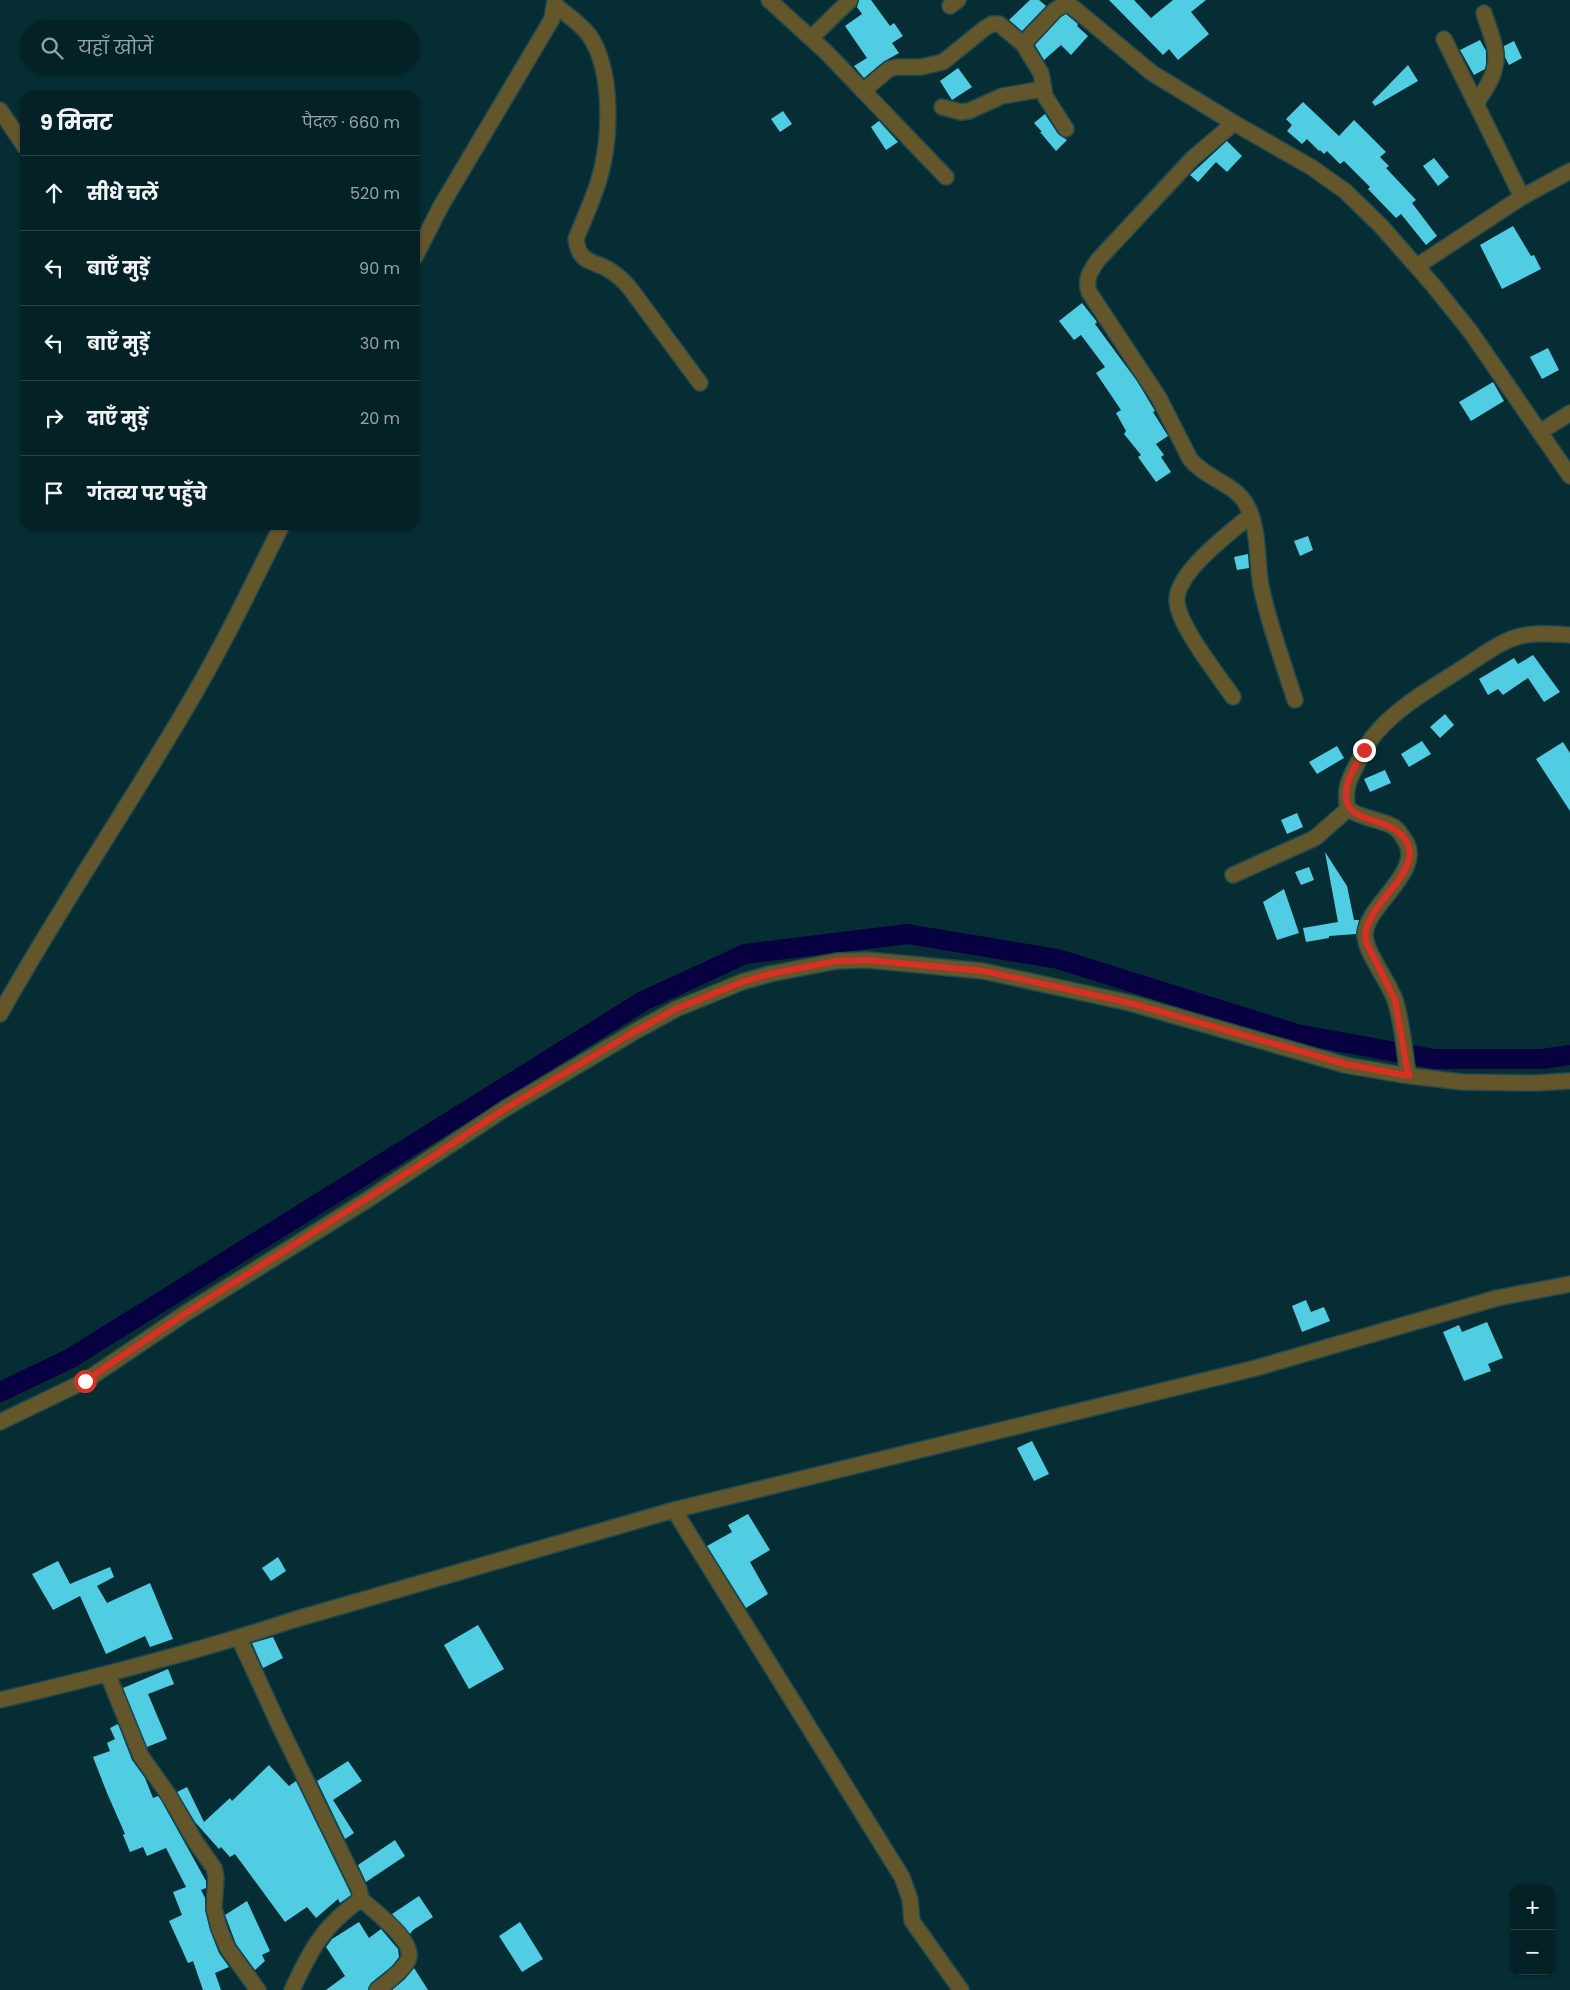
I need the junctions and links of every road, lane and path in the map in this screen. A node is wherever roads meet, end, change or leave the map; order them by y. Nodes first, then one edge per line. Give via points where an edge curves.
1 (769, 0) edge
2 (850, 0) edge
3 (555, 2) edge
4 (1066, 2) edge
5 (1484, 13) dead end
6 (811, 38) junction
7 (1444, 39) dead end
8 (1023, 44) junction
9 (1043, 89) junction
10 (863, 91) junction
11 (1476, 104) junction
12 (942, 107) dead end
13 (0, 110) edge
14 (1234, 123) junction
15 (1066, 129) dead end
16 (20, 140) edge
17 (1570, 171) edge
18 (946, 177) dead end
19 (1522, 197) junction
20 (420, 248) edge
21 (1417, 266) junction
22 (700, 383) dead end
23 (1570, 414) edge
24 (1540, 432) junction
25 (1570, 476) edge
26 (1251, 515) junction
27 (280, 530) edge
28 (1570, 635) edge
29 (1233, 697) dead end
30 (1295, 700) dead end
31 (1348, 809) junction
32 (1233, 875) dead end
33 (0, 1014) edge
34 (1409, 1072) junction
35 (1570, 1081) edge
36 (1570, 1284) edge
37 (0, 1422) edge
38 (674, 1510) junction
39 (239, 1638) junction
40 (108, 1675) junction
41 (0, 1700) edge
42 (361, 1899) junction
43 (258, 1990) edge
44 (292, 1990) edge
45 (377, 1990) edge
46 (961, 1990) edge

1 - 6 street
2 - 6 street
3 - 20 street via 552,19 441,206
3 - 22 street via 589,35 597,50 607,89 606,148 598,182 576,239 577,250 583,258 619,276
4 - 8 street
4 - 14 street via 1152,73
5 - 11 street via 1496,54 1496,66
6 - 10 street
7 - 11 street
8 - 9 street via 1041,73
8 - 10 street via 1005,27 992,24 943,62 921,67 897,66
9 - 12 street via 1002,96 969,111
9 - 15 street
10 - 18 street
11 - 19 street
13 - 16 street
14 - 21 street via 1311,167 1345,191
14 - 26 street via 1193,158 1098,260 1086,282 1089,292 1159,398 1190,459 1205,474 1238,494
17 - 19 street
19 - 21 street
21 - 24 street via 1470,331
23 - 24 street
24 - 25 street
26 - 29 street via 1194,565 1185,576 1177,600 1186,627
26 - 30 street via 1265,606
27 - 33 street via 231,628 185,710 31,958
28 - 31 street via 1532,634 1502,643 1409,704 1376,733 1364,750 1347,786
31 - 32 street via 1315,838
31 - 34 street via 1394,828 1409,847 1409,859 1402,875 1369,921 1365,934 1395,1000
34 - 35 street via 1462,1082
34 - 37 street via 1345,1064 1130,1003 984,971 859,960 836,961 770,974 676,1009 634,1032 506,1108 85,1381
36 - 38 street via 1497,1298 1256,1368
38 - 39 street
38 - 46 street via 902,1877 910,1899 912,1921
39 - 40 street
39 - 42 street
40 - 41 street
40 - 43 street via 141,1756 214,1868 214,1908 219,1928 228,1949
42 - 44 street via 320,1935
42 - 45 street via 405,1940 410,1950 408,1960 400,1970

